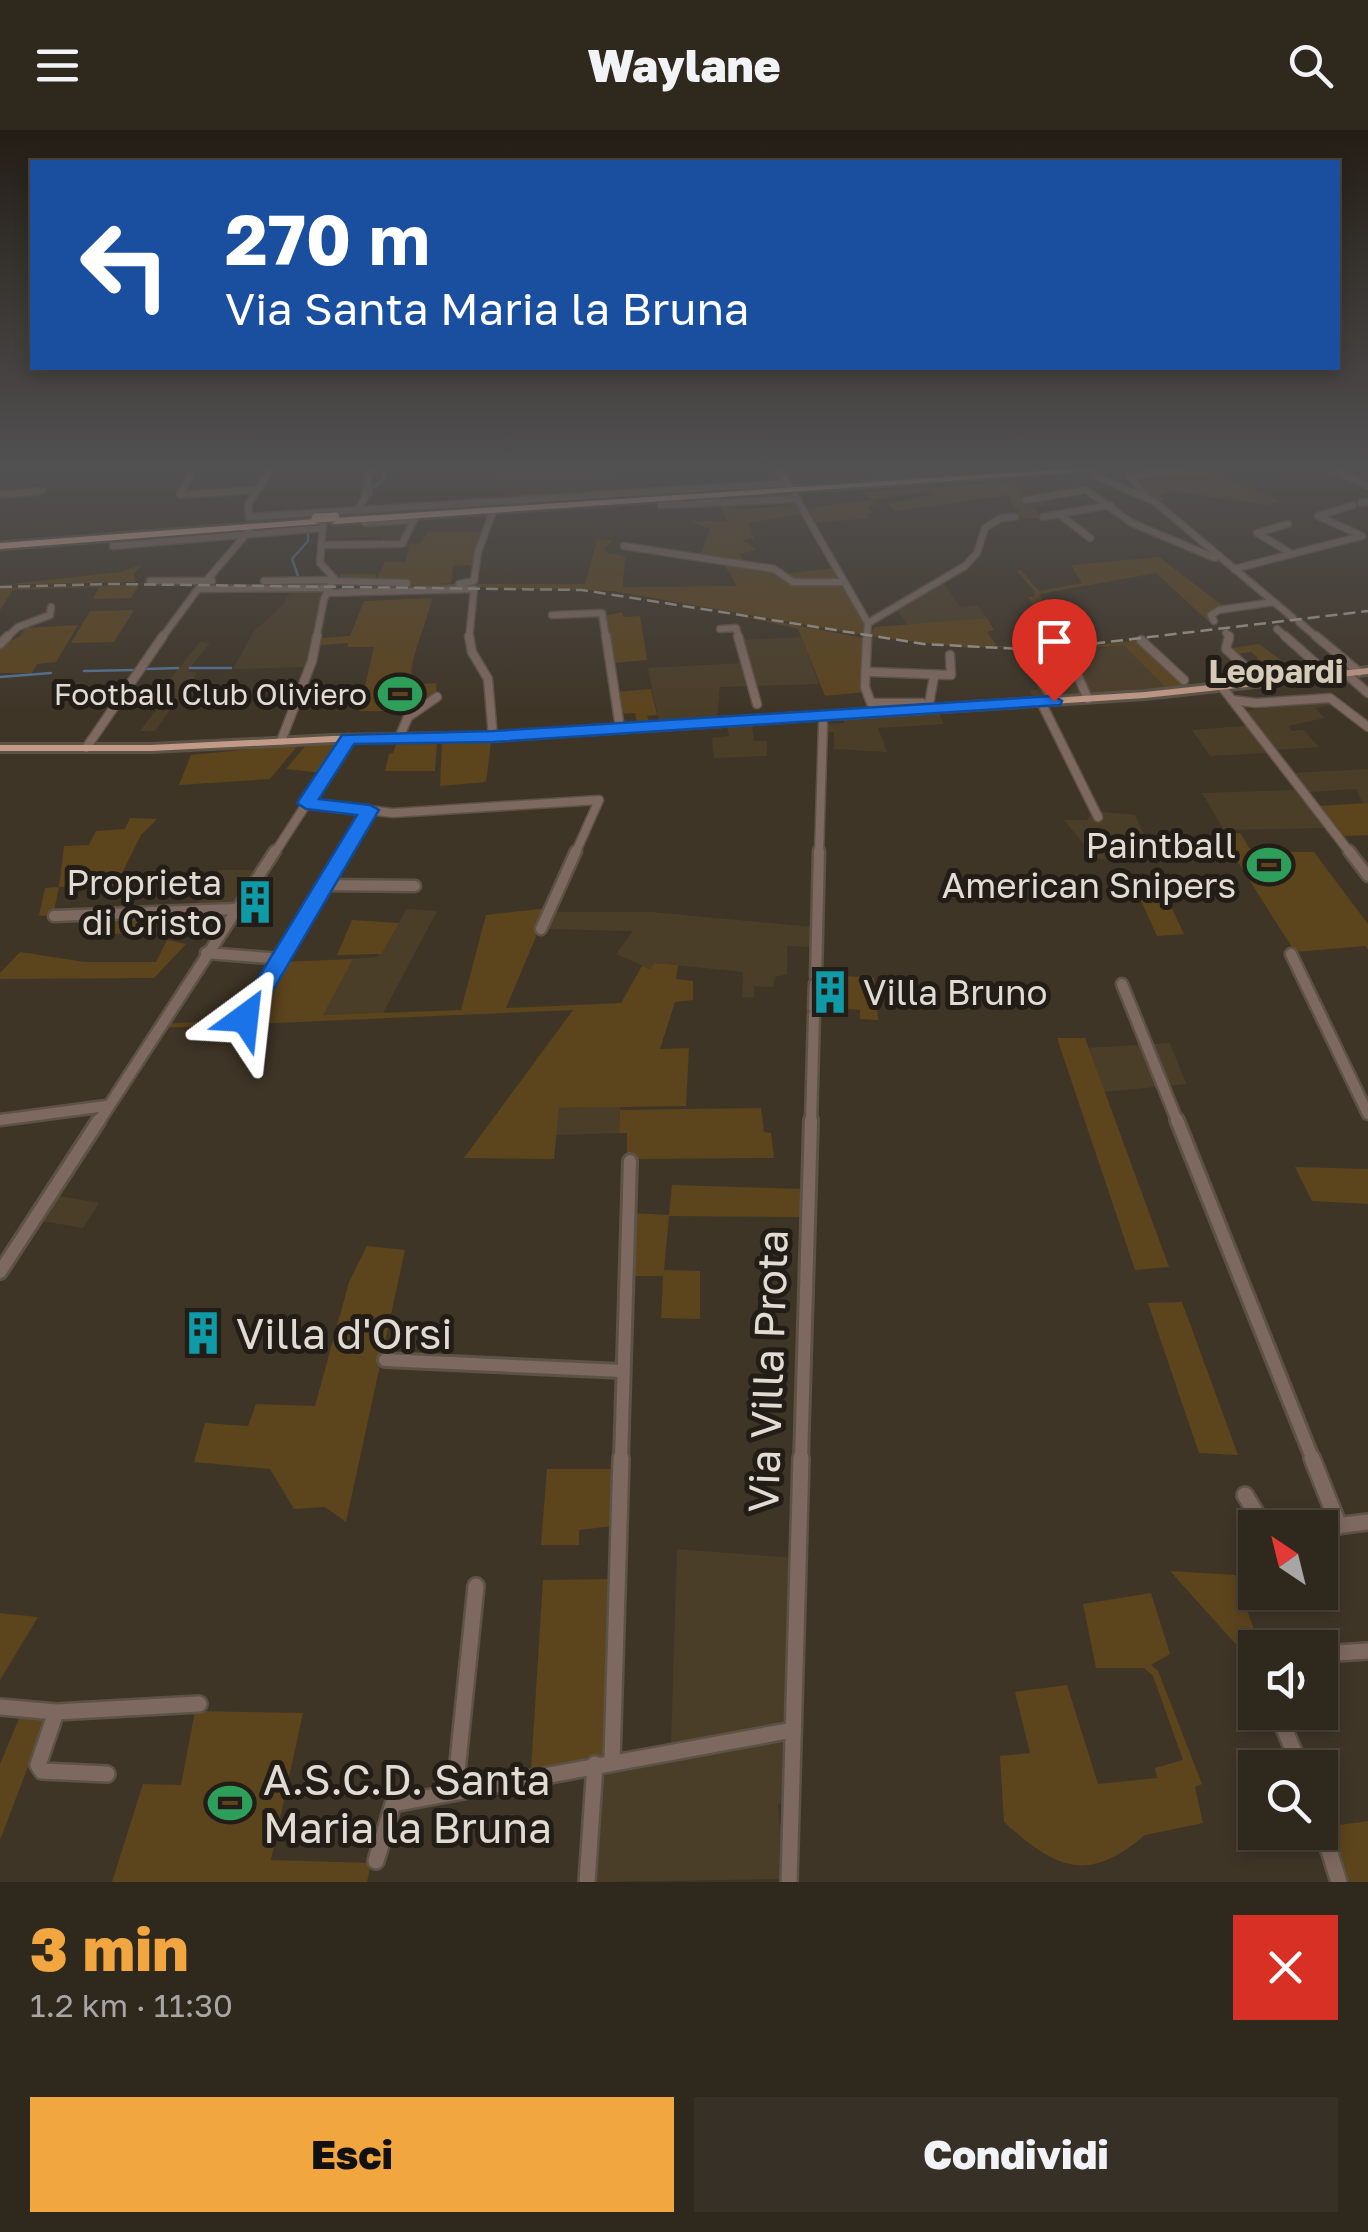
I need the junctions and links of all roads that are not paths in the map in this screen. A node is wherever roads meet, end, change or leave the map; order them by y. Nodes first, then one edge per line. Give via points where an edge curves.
1 (235, 548) edge
2 (321, 548) edge
3 (483, 548) edge
4 (635, 548) edge
5 (825, 548) edge
6 (978, 548) edge
7 (1191, 548) edge
8 (1208, 548) edge
9 (1282, 548) edge
10 (1317, 548) edge
11 (1293, 554) junction
12 (1225, 562) junction
13 (1234, 569) junction
14 (150, 581) dead end
15 (840, 582) junction
16 (204, 584) junction
17 (330, 586) junction
18 (473, 586) junction
19 (1274, 602) junction
20 (52, 607) dead end
21 (552, 615) dead end
22 (1214, 621) dead end
23 (868, 622) junction
24 (720, 628) dead end
25 (1276, 629) dead end
26 (1226, 633) dead end
27 (1140, 640) dead end
28 (0, 644) edge
29 (1066, 649) dead end
30 (950, 655) dead end
31 (1024, 657) dead end
32 (1364, 671) edge
33 (871, 672) dead end
34 (1345, 673) junction
35 (1329, 675) junction
36 (934, 676) junction
37 (1263, 683) junction
38 (1190, 686) junction
39 (1222, 688) junction
40 (1368, 693) edge
41 (437, 697) dead end
42 (1088, 699) junction
43 (1232, 700) junction
44 (1054, 701) junction
45 (1041, 702) junction
46 (930, 706) junction
47 (759, 712) junction
48 (823, 720) junction
49 (619, 725) junction
50 (1368, 727) edge
51 (493, 737) junction
52 (349, 738) junction
53 (399, 738) junction
54 (281, 742) junction
55 (0, 748) edge
56 (86, 748) junction
57 (306, 803) junction
58 (370, 810) junction
59 (1098, 817) dead end
60 (1368, 876) edge
61 (326, 884) junction
62 (415, 886) dead end
63 (235, 909) junction
64 (54, 916) dead end
65 (541, 929) dead end
66 (206, 953) junction
67 (1291, 954) dead end
68 (281, 959) junction
69 (1122, 984) dead end
70 (245, 1018) dead end
71 (106, 1106) junction
72 (1368, 1114) edge
73 (0, 1120) edge
74 (630, 1161) dead end
75 (0, 1272) edge
76 (386, 1360) dead end
77 (622, 1372) junction
78 (1245, 1495) dead end
79 (1254, 1510) edge
80 (1332, 1510) edge
81 (1368, 1522) edge
82 (1338, 1526) edge
83 (476, 1586) dead end
84 (1368, 1651) edge
85 (1338, 1653) edge
86 (199, 1704) dead end
87 (0, 1707) edge
88 (56, 1712) junction
89 (792, 1730) junction
90 (604, 1763) junction
91 (107, 1774) dead end
92 (455, 1790) junction
93 (1329, 1850) edge
94 (376, 1861) dead end
95 (587, 1882) edge
96 (788, 1882) edge
97 (1339, 1882) edge

1 - 16 street
2 - 17 street via 320,563 334,575
3 - 18 street
4 - 15 street via 774,570 793,582
5 - 15 street
6 - 23 street via 965,566
7 - 12 street
8 - 12 street
9 - 11 street
10 - 11 street
11 - 13 street
12 - 13 street
13 - 19 street
14 - 16 street
15 - 23 street
16 - 17 street
16 - 56 street
17 - 18 street
17 - 18 street
17 - 54 street via 312,662
18 - 51 street via 477,608 469,644 487,676
19 - 22 street via 1212,612
19 - 32 street
20 - 28 street via 50,615 18,627
21 - 49 street via 602,613
23 - 46 street via 870,702
24 - 47 street via 736,628
25 - 35 street
26 - 37 street via 1226,649
27 - 38 street
29 - 42 street
30 - 36 street via 951,675
31 - 44 street
32 - 34 main road
33 - 36 street
34 - 35 main road
34 - 40 street
35 - 37 main road
36 - 46 street
37 - 39 main road
38 - 39 main road
38 - 42 main road
39 - 43 street
41 - 53 street via 408,718
42 - 44 main road
43 - 50 street via 1330,698
43 - 60 street
44 - 45 main road
45 - 46 main road
45 - 59 street
46 - 48 main road
47 - 48 main road
47 - 49 main road
48 - 89 street, Via Villa Prota
49 - 51 main road
51 - 53 main road
52 - 53 main road
52 - 54 main road
52 - 57 street
54 - 56 main road
55 - 56 main road
57 - 58 street
57 - 63 street
58 - 61 street
58 - 65 street via 600,800
61 - 62 street
61 - 68 street
63 - 64 street
63 - 66 street
66 - 68 street
66 - 71 street
67 - 72 street
68 - 70 street
69 - 80 street
71 - 73 street
71 - 75 street
74 - 77 street
76 - 77 street
77 - 90 street
78 - 79 street
81 - 82 street
83 - 92 street
84 - 85 street
86 - 88 street
87 - 88 street
88 - 91 street via 38,1766 42,1771
89 - 90 street
89 - 96 street, Via Villa Prota
90 - 92 street
90 - 95 street
92 - 94 street via 393,1804
93 - 97 street

